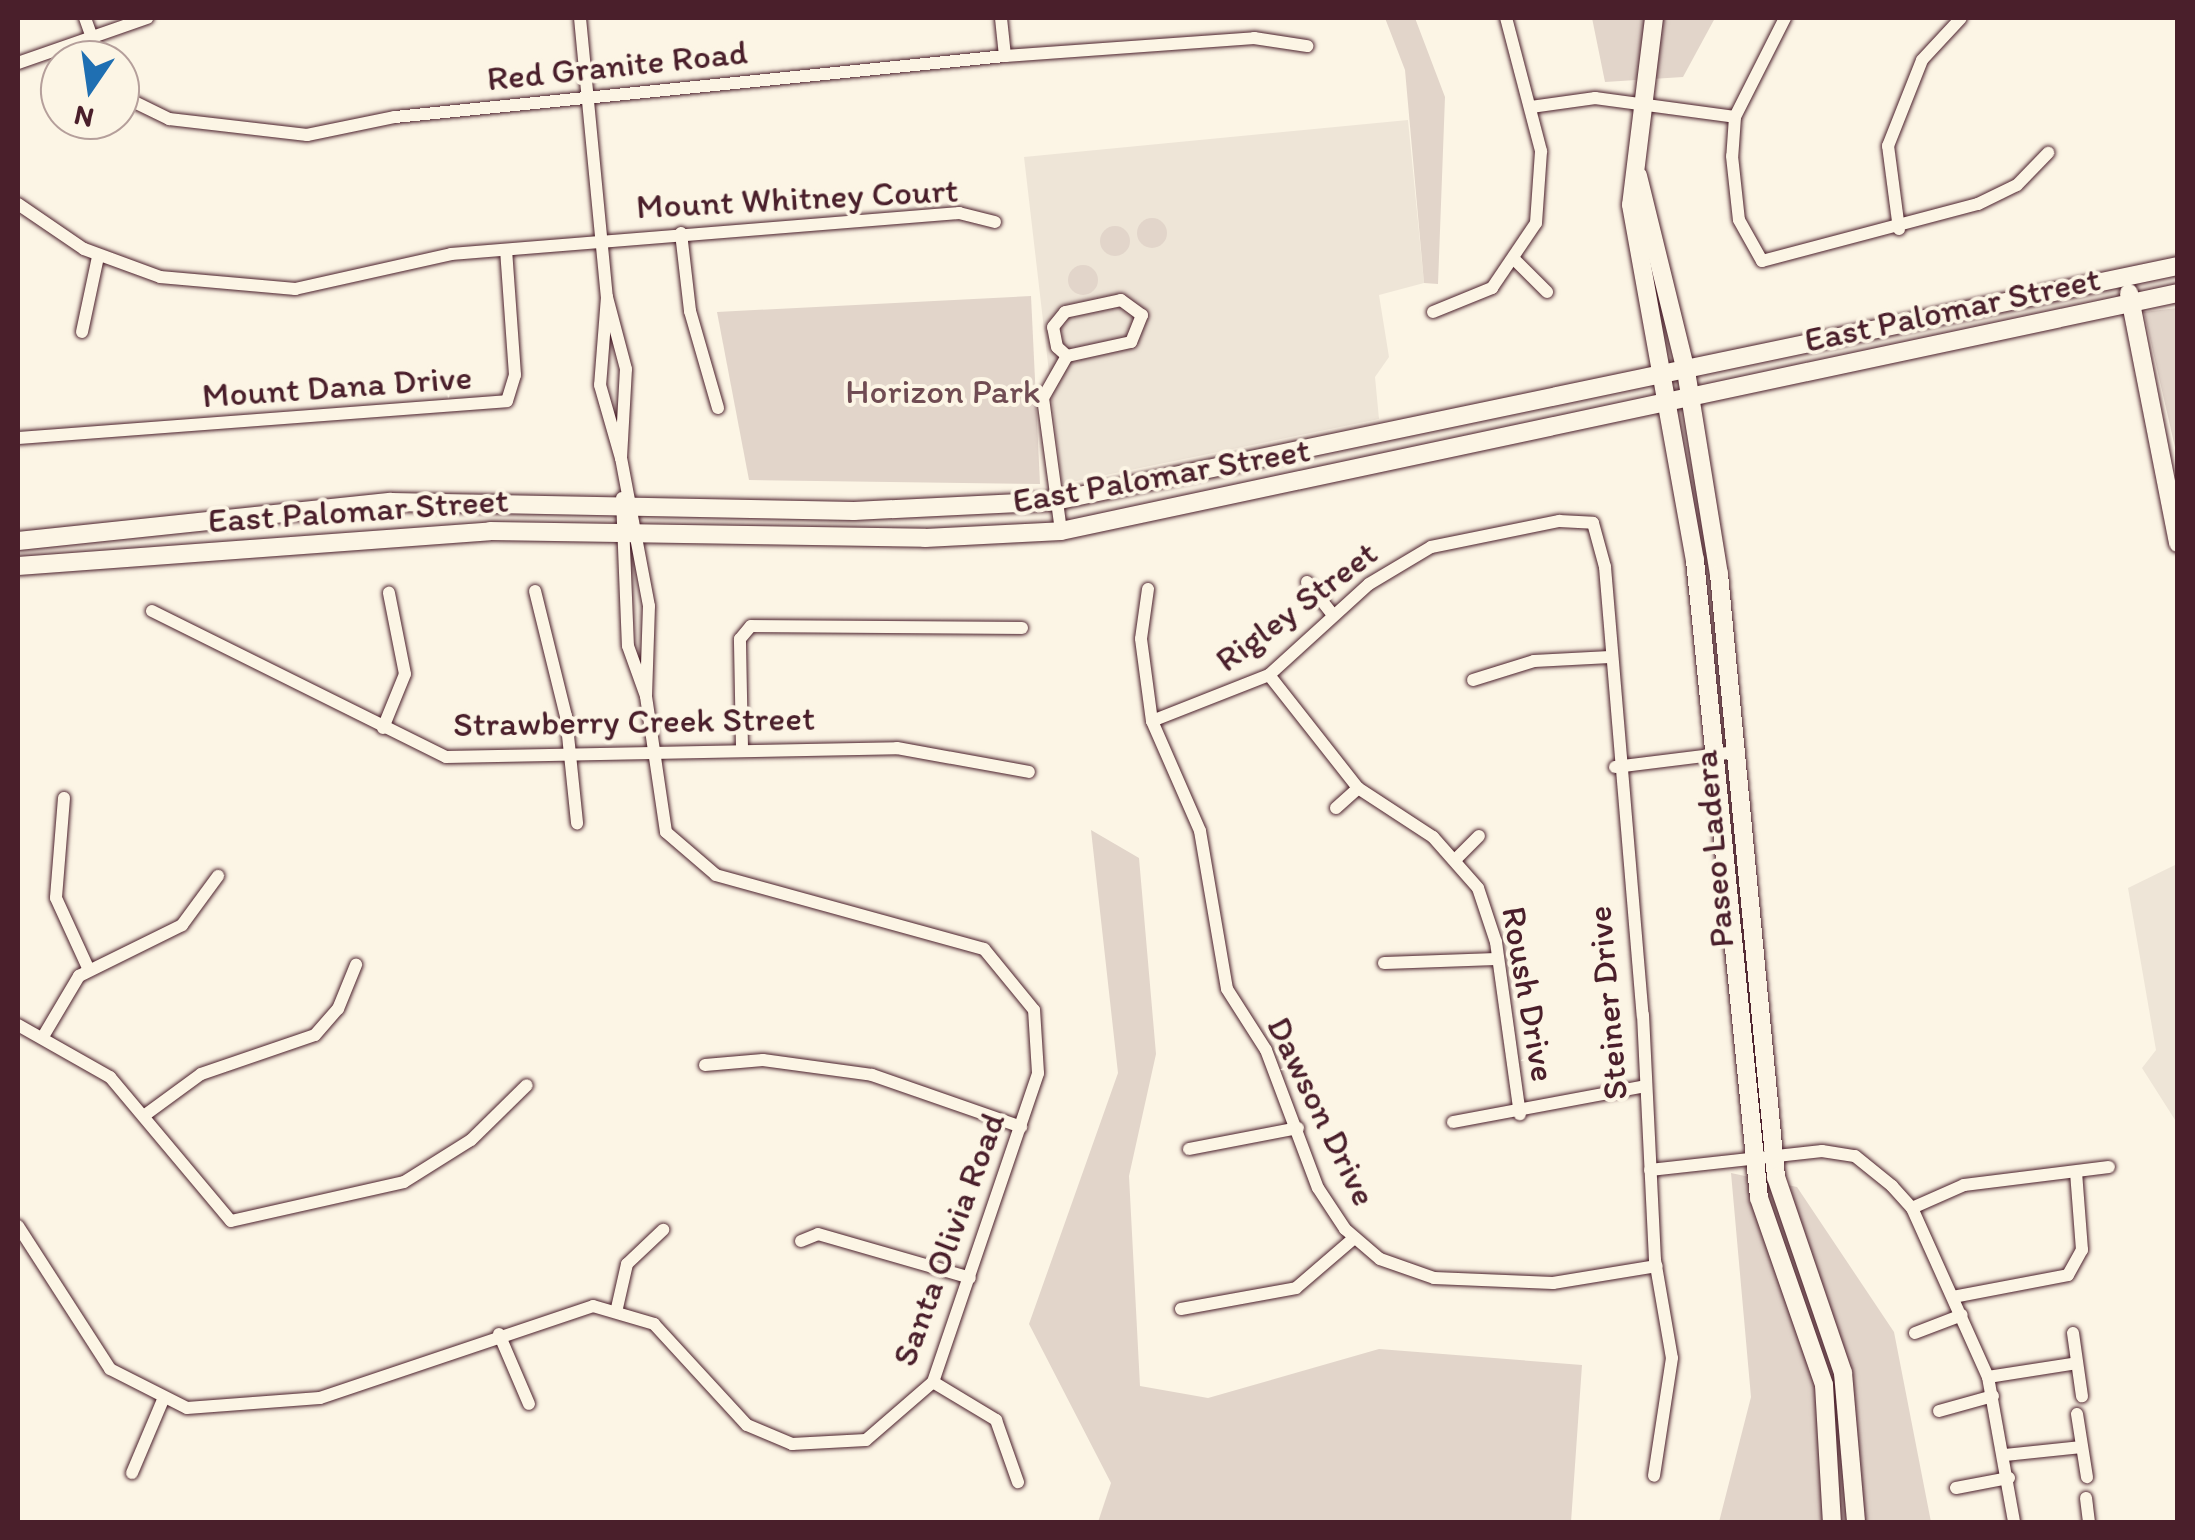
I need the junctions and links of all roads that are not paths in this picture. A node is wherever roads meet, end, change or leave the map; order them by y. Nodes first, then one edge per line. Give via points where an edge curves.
1 (85, 18) edge
2 (147, 18) edge
3 (580, 18) edge
4 (1001, 18) edge
5 (1506, 18) edge
6 (1654, 18) edge
7 (1785, 18) edge
8 (1961, 18) edge
9 (91, 35) junction
10 (93, 40) edge
11 (1307, 46) dead end
12 (1005, 56) junction
13 (18, 63) edge
14 (588, 98) junction
15 (1640, 102) junction
16 (140, 105) edge
17 (1531, 107) junction
18 (1735, 117) junction
19 (2048, 153) dead end
20 (1636, 166) junction
21 (18, 204) edge
22 (994, 222) dead end
23 (1899, 229) junction
24 (681, 233) junction
25 (603, 240) junction
26 (506, 250) junction
27 (98, 256) junction
28 (1516, 261) junction
29 (2178, 266) edge
30 (2126, 277) junction
31 (1548, 292) dead end
32 (2178, 293) edge
33 (607, 297) junction
34 (2130, 304) junction
35 (1433, 312) dead end
36 (82, 332) dead end
37 (1067, 356) junction
38 (1686, 371) junction
39 (1666, 375) junction
40 (1689, 400) junction
41 (1668, 404) junction
42 (718, 408) dead end
43 (18, 438) edge
44 (621, 458) junction
45 (1054, 501) junction
46 (627, 503) junction
47 (1593, 524) joint
48 (629, 530) junction
49 (1061, 532) junction
50 (18, 540) edge
51 (2178, 543) edge
52 (18, 566) edge
53 (1307, 582) dead end
54 (1148, 588) dead end
55 (535, 590) dead end
56 (390, 593) dead end
57 (152, 611) dead end
58 (1333, 614) junction
59 (1022, 628) dead end
60 (1610, 657) junction
61 (1269, 674) junction
62 (1472, 680) dead end
63 (646, 696) junction
64 (1152, 721) junction
65 (382, 728) junction
66 (650, 747) junction
67 (742, 747) junction
68 (571, 752) junction
69 (1736, 752) junction
70 (1714, 756) junction
71 (1615, 767) junction
72 (1029, 772) dead end
73 (1358, 788) junction
74 (64, 798) dead end
75 (1336, 808) dead end
76 (577, 823) dead end
77 (1479, 836) dead end
78 (1458, 858) junction
79 (218, 876) dead end
80 (1497, 959) junction
81 (1384, 964) dead end
82 (356, 965) dead end
83 (88, 968) junction
84 (18, 1025) edge
85 (44, 1035) junction
86 (705, 1065) dead end
87 (527, 1085) dead end
88 (1645, 1086) junction
89 (1520, 1114) junction
90 (145, 1115) junction
91 (1452, 1122) dead end
92 (1021, 1127) junction
93 (1298, 1128) junction
94 (1189, 1149) dead end
95 (1763, 1153) junction
96 (2110, 1167) dead end
97 (1650, 1170) junction
98 (2076, 1172) junction
99 (1912, 1208) junction
100 (18, 1226) edge
101 (663, 1230) dead end
102 (1353, 1239) junction
103 (801, 1241) dead end
104 (1657, 1266) junction
105 (970, 1278) junction
106 (1953, 1298) junction
107 (617, 1308) junction
108 (1180, 1308) dead end
109 (1962, 1315) junction
110 (1915, 1332) dead end
111 (2073, 1333) dead end
112 (499, 1334) junction
113 (2077, 1363) junction
114 (1988, 1376) junction
115 (933, 1382) junction
116 (1992, 1396) junction
117 (2082, 1396) dead end
118 (162, 1402) junction
119 (529, 1404) dead end
120 (1939, 1410) dead end
121 (2077, 1414) dead end
122 (2082, 1446) junction
123 (2006, 1455) junction
124 (132, 1473) dead end
125 (1654, 1476) dead end
126 (2086, 1476) dead end
127 (2009, 1478) junction
128 (1018, 1482) dead end
129 (1956, 1488) dead end
130 (2086, 1498) dead end
131 (1832, 1522) edge
132 (1856, 1522) edge
133 (2014, 1522) edge
134 (2089, 1522) edge

1 - 9 street
2 - 9 street
3 - 14 street, Santa Olivia Road
4 - 12 street
5 - 17 street
6 - 15 main road, Paseo Ladera
7 - 18 street
8 - 23 street via 1919,66 1888,146
9 - 10 street
9 - 13 street
11 - 12 street, Red Granite Road via 1254,38
12 - 14 street, Red Granite Road
14 - 16 street, Red Granite Road via 307,135 168,119
14 - 25 street, Santa Olivia Road
15 - 17 street
15 - 18 street
15 - 20 main road, Paseo Ladera
17 - 28 street via 1543,186
18 - 23 street via 1739,220 1750,253 1762,261
19 - 23 street via 2003,194
20 - 38 main road, Paseo Ladera
20 - 39 main road, Paseo Ladera via 1631,204
21 - 27 street, Mount Whitney Court
22 - 24 street, Mount Whitney Court via 959,213
24 - 25 street, Mount Whitney Court
24 - 42 street via 690,311
25 - 26 street, Mount Whitney Court
25 - 33 street, Santa Olivia Road
26 - 27 street, Mount Whitney Court via 451,254 322,290 160,277
26 - 43 street, Mount Dana Drive via 516,375 507,401
27 - 36 street
28 - 31 street
28 - 35 street via 1492,288
29 - 30 main road, East Palomar Street
30 - 34 main road
30 - 38 main road, East Palomar Street
32 - 34 main road, East Palomar Street
33 - 44 street, Santa Olivia Road via 626,369
33 - 44 street, Santa Olivia Road via 600,386
34 - 40 main road, East Palomar Street
34 - 51 main road
37 - 37 street via 1130,342 1142,328 1138,309 1115,300 1064,312 1054,335
37 - 45 street via 1043,398
38 - 39 main road, East Palomar Street
38 - 40 main road, Paseo Ladera
39 - 41 main road, Paseo Ladera
39 - 45 main road, East Palomar Street
40 - 41 main road, East Palomar Street
40 - 69 main road, Paseo Ladera
41 - 49 main road, East Palomar Street
41 - 70 main road, Paseo Ladera
44 - 46 street, Santa Olivia Road
45 - 46 main road, East Palomar Street via 854,511
45 - 49 street
46 - 48 street, Santa Olivia Road
46 - 50 main road, East Palomar Street via 391,502
47 - 58 street, Rigley Street via 1559,520 1431,547
47 - 60 street, Steiner Drive
48 - 49 main road, East Palomar Street via 833,538
48 - 52 main road, East Palomar Street via 490,530
48 - 63 street, Santa Olivia Road via 652,631
48 - 63 street, Santa Olivia Road via 628,646
53 - 58 street
54 - 64 street, Dawson Drive via 1142,639
55 - 68 street
56 - 65 street via 405,674
57 - 65 street, Strawberry Creek Street
58 - 61 street, Rigley Street
59 - 67 street via 752,626 740,639
60 - 62 street via 1534,661
60 - 71 street, Steiner Drive
61 - 64 street, Rigley Street
61 - 73 street, Roush Drive
63 - 66 street, Santa Olivia Road
64 - 93 street, Dawson Drive via 1200,831 1226,989 1266,1050
65 - 68 street, Strawberry Creek Street via 456,759
66 - 67 street, Strawberry Creek Street
66 - 68 street, Strawberry Creek Street
66 - 92 street, Santa Olivia Road via 666,832 705,869 932,930 1007,966 1040,1035
67 - 72 street, Strawberry Creek Street via 916,749
68 - 76 street
69 - 70 street
69 - 95 main road, Paseo Ladera
70 - 71 street
70 - 95 main road, Paseo Ladera
71 - 88 street, Steiner Drive
73 - 75 street
73 - 78 street, Roush Drive
74 - 83 street via 56,898
77 - 78 street
78 - 80 street, Roush Drive via 1478,888
79 - 83 street via 182,925
80 - 81 street
80 - 89 street, Roush Drive
82 - 90 street via 315,1035 201,1074
83 - 85 street via 63,993
84 - 85 street
85 - 90 street via 96,1066
86 - 92 street via 763,1060 872,1075
87 - 90 street via 471,1140 404,1182 245,1220 214,1203
88 - 89 street
88 - 97 street, Steiner Drive
89 - 91 street
92 - 105 street, Santa Olivia Road
93 - 94 street
93 - 102 street, Dawson Drive via 1318,1188
95 - 97 street
95 - 99 street via 1856,1156
95 - 131 main road, Paseo Ladera via 1759,1198 1824,1385
95 - 132 main road, Paseo Ladera via 1842,1373
96 - 98 street
97 - 104 street, Steiner Drive
98 - 99 street via 1964,1185
98 - 106 street via 2082,1250 2068,1275
99 - 106 street
100 - 118 street, Santa Olivia Road via 100,1358
101 - 107 street via 627,1264
102 - 104 street, Dawson Drive via 1410,1272 1486,1284
102 - 108 street via 1296,1288
103 - 105 street via 818,1234
104 - 125 street, Steiner Drive via 1672,1358
105 - 115 street, Santa Olivia Road
106 - 109 street
107 - 112 street, Santa Olivia Road via 569,1309
107 - 115 street, Santa Olivia Road via 664,1332 747,1424 792,1444 866,1440
109 - 110 street
109 - 114 street
111 - 113 street
112 - 118 street, Santa Olivia Road via 320,1398 213,1410
112 - 119 street
113 - 114 street
113 - 117 street
114 - 116 street
115 - 128 street via 996,1420
116 - 120 street
116 - 123 street
118 - 124 street
121 - 122 street
122 - 123 street
122 - 126 street
123 - 127 street
127 - 129 street
127 - 133 street
130 - 134 street

